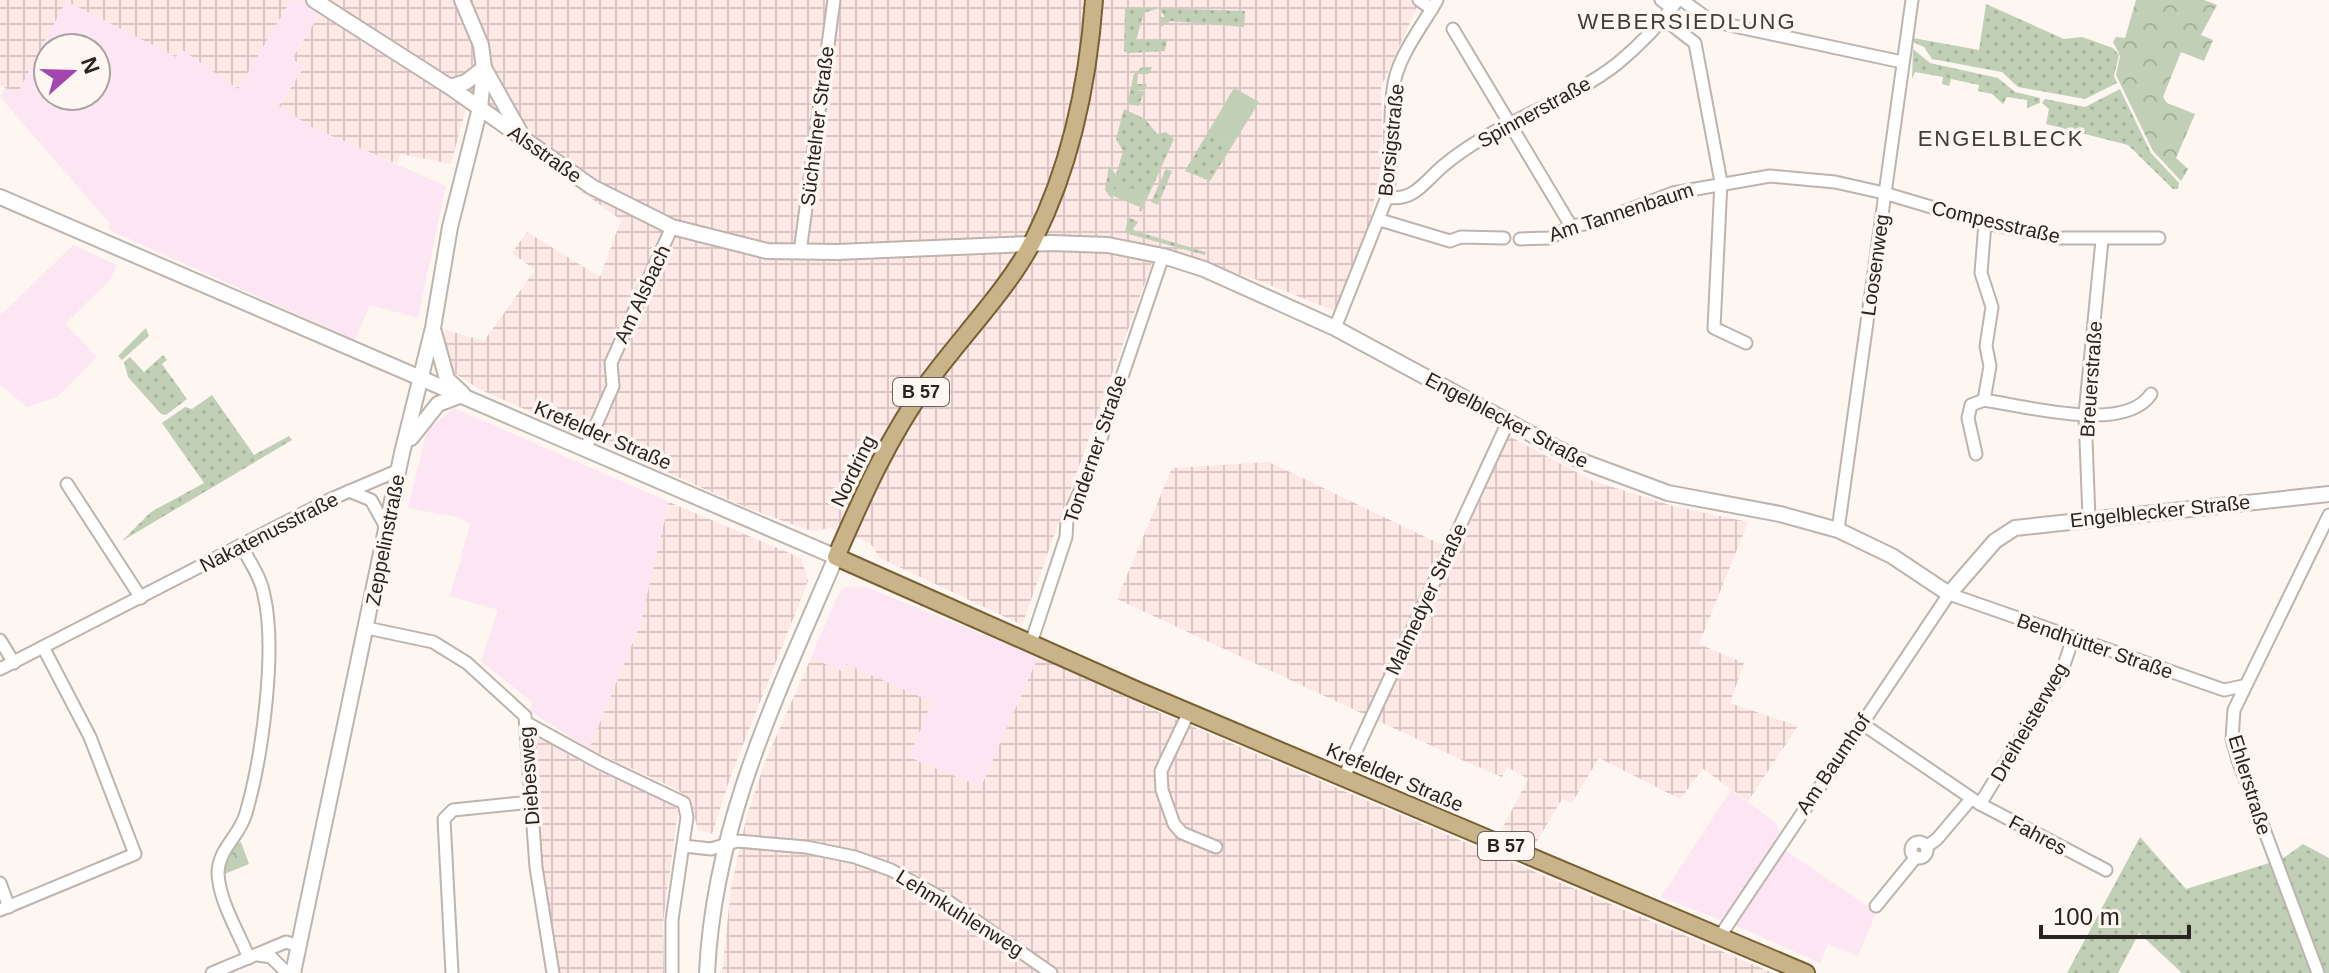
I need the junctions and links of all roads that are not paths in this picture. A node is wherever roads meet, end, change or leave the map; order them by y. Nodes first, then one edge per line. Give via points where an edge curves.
1 (314, 0) edge
2 (462, 0) edge
3 (834, 0) edge
4 (1094, 0) edge
5 (1419, 0) edge
6 (1661, 0) edge
7 (1912, 0) edge
8 (1677, 3) edge
9 (1434, 4) edge
10 (1664, 19) junction
11 (1453, 29) dead end
12 (1902, 62) junction
13 (484, 68) junction
14 (450, 87) junction
15 (480, 108) junction
16 (1510, 127) junction
17 (524, 139) junction
18 (1721, 182) junction
19 (1884, 193) junction
20 (0, 197) edge
21 (1387, 197) junction
22 (1380, 220) junction
23 (1985, 223) junction
24 (1571, 226) junction
25 (672, 227) junction
26 (1504, 238) dead end
27 (2159, 238) dead end
28 (1520, 239) dead end
29 (2102, 240) junction
30 (1032, 243) junction
31 (800, 252) junction
32 (1163, 256) junction
33 (433, 328) junction
34 (1335, 328) junction
35 (1746, 343) dead end
36 (420, 380) junction
37 (2151, 394) dead end
38 (466, 398) junction
39 (1984, 400) junction
40 (2085, 414) junction
41 (1508, 422) junction
42 (585, 450) junction
43 (402, 453) junction
44 (1976, 454) dead end
45 (399, 470) junction
46 (67, 484) dead end
47 (349, 491) junction
48 (2329, 494) edge
49 (2329, 515) edge
50 (2089, 518) junction
51 (1838, 530) junction
52 (387, 531) junction
53 (241, 545) junction
54 (836, 557) junction
55 (1949, 594) junction
56 (141, 598) junction
57 (367, 628) junction
58 (2073, 638) junction
59 (0, 640) edge
60 (1031, 643) junction
61 (43, 647) junction
62 (14, 663) junction
63 (0, 669) edge
64 (2243, 686) junction
65 (1189, 712) junction
66 (527, 723) junction
67 (1861, 723) junction
68 (1344, 777) junction
69 (1976, 801) junction
70 (531, 802) junction
71 (684, 846) junction
72 (723, 846) junction
73 (1216, 847) dead end
74 (2106, 870) dead end
75 (0, 883) edge
76 (1876, 906) dead end
77 (4, 908) edge
78 (1720, 936) junction
79 (299, 946) junction
80 (253, 956) junction
81 (212, 973) edge
82 (290, 973) edge
83 (452, 973) edge
84 (553, 973) edge
85 (672, 973) edge
86 (707, 973) edge
87 (1051, 973) edge
88 (1806, 973) edge
89 (2318, 973) edge

1 - 14 street, Alsstraße
2 - 13 street via 481,45
3 - 31 street, Süchtelner Straße
4 - 30 main road, Nordring / B 57 via 1072,142
5 - 9 street
6 - 8 street
7 - 12 street, Loosenweg
8 - 10 street, Spinnerstraße
8 - 12 street via 1711,21
9 - 21 street, Borsigstraße via 1393,87
10 - 16 street, Spinnerstraße via 1616,65
10 - 18 street via 1695,43
11 - 16 street
12 - 19 street, Loosenweg
13 - 14 street
13 - 15 street, Zeppelinstraße
13 - 17 street
14 - 15 street, Alsstraße
15 - 17 street, Alsstraße
15 - 33 street, Zeppelinstraße via 450,227
16 - 21 street, Spinnerstraße via 1444,165 1417,192
16 - 24 street
17 - 25 street, Alsstraße via 592,187
18 - 19 street, Am Tannenbaum via 1770,176
18 - 24 street, Am Tannenbaum
18 - 35 street, Am Tannenbaum via 1714,328
19 - 23 street, Compesstraße
19 - 51 street, Loosenweg
20 - 36 street, Krefelder Straße
21 - 22 street, Borsigstraße
22 - 26 street via 1450,241
22 - 34 street, Borsigstraße
23 - 29 street, Compesstraße via 2057,238
23 - 39 street via 1981,273 1992,307
24 - 28 street, Am Tannenbaum via 1550,238
25 - 31 street, Alsstraße via 749,248
25 - 42 street, Am Alsbach via 611,363 613,386
27 - 29 street, Compesstraße
29 - 40 street, Breuerstraße
30 - 31 street, Engelblecker Straße
30 - 32 street, Engelblecker Straße via 1108,245
30 - 54 main road, Nordring / B 57 via 893,436 869,477
32 - 34 street, Engelblecker Straße
32 - 60 street, Tonderner Straße via 1093,462 1067,520
33 - 36 street, Zeppelinstraße
33 - 38 street via 447,379
34 - 41 street, Engelblecker Straße
36 - 38 street, Krefelder Straße
36 - 43 street, Zeppelinstraße
37 - 40 street via 2135,411
38 - 42 street, Krefelder Straße
38 - 43 street via 445,399 427,414
39 - 40 street
39 - 44 street via 1971,405 1968,418
40 - 50 street, Breuerstraße
41 - 51 street, Engelblecker Straße via 1579,460 1668,493
41 - 68 street, Malmedyer Straße
42 - 54 street, Krefelder Straße
43 - 45 street, Zeppelinstraße
45 - 47 street, Nakatenusstraße
45 - 52 street, Zeppelinstraße
46 - 56 street
47 - 52 street via 371,500
47 - 53 street, Nakatenusstraße
48 - 50 street, Engelblecker Straße
49 - 64 street, Ehlerstraße
50 - 55 street, Engelblecker Straße via 2005,533
51 - 55 street, Engelblecker Straße via 1892,556
52 - 57 street, Zeppelinstraße
53 - 56 street, Nakatenusstraße
53 - 80 street via 264,593 269,631 265,694 246,816 219,857 218,877
54 - 60 main road, Krefelder Straße / B 57
54 - 72 street, Nordring via 762,729
55 - 58 street, Bendhütter Straße
55 - 67 street, Am Baumhof
56 - 61 street, Nakatenusstraße
57 - 66 street, Diebesweg via 433,642 467,663 520,709
57 - 79 street, Zeppelinstraße
58 - 64 street, Bendhütter Straße via 2224,690
58 - 69 street, Dreiheisterweg via 2062,671
59 - 62 street
60 - 65 main road, Krefelder Straße / B 57
61 - 62 street, Nakatenusstraße
61 - 77 street via 90,737 135,854
62 - 63 street, Nakatenusstraße
64 - 89 street, Ehlerstraße via 2232,739
65 - 68 main road, Krefelder Straße / B 57
65 - 73 street via 1161,771 1162,790 1182,833
66 - 70 street, Diebesweg
66 - 71 street via 679,798 688,810
67 - 69 street, Fahres
67 - 78 street, Am Baumhof
68 - 78 main road, Krefelder Straße / B 57
69 - 74 street, Fahres
69 - 76 street via 1926,847 1925,856 1916,857
70 - 83 street via 453,810 444,819
70 - 84 street, Diebesweg
71 - 72 street
71 - 85 street via 672,920
72 - 86 street, Nordring
72 - 87 street, Lehmkuhlenweg via 737,841 806,847 891,870 949,902
75 - 77 street
78 - 88 main road, Krefelder Straße / B 57
79 - 80 street via 286,942
79 - 82 street, Zeppelinstraße
80 - 81 street
80 - 82 street via 271,957

